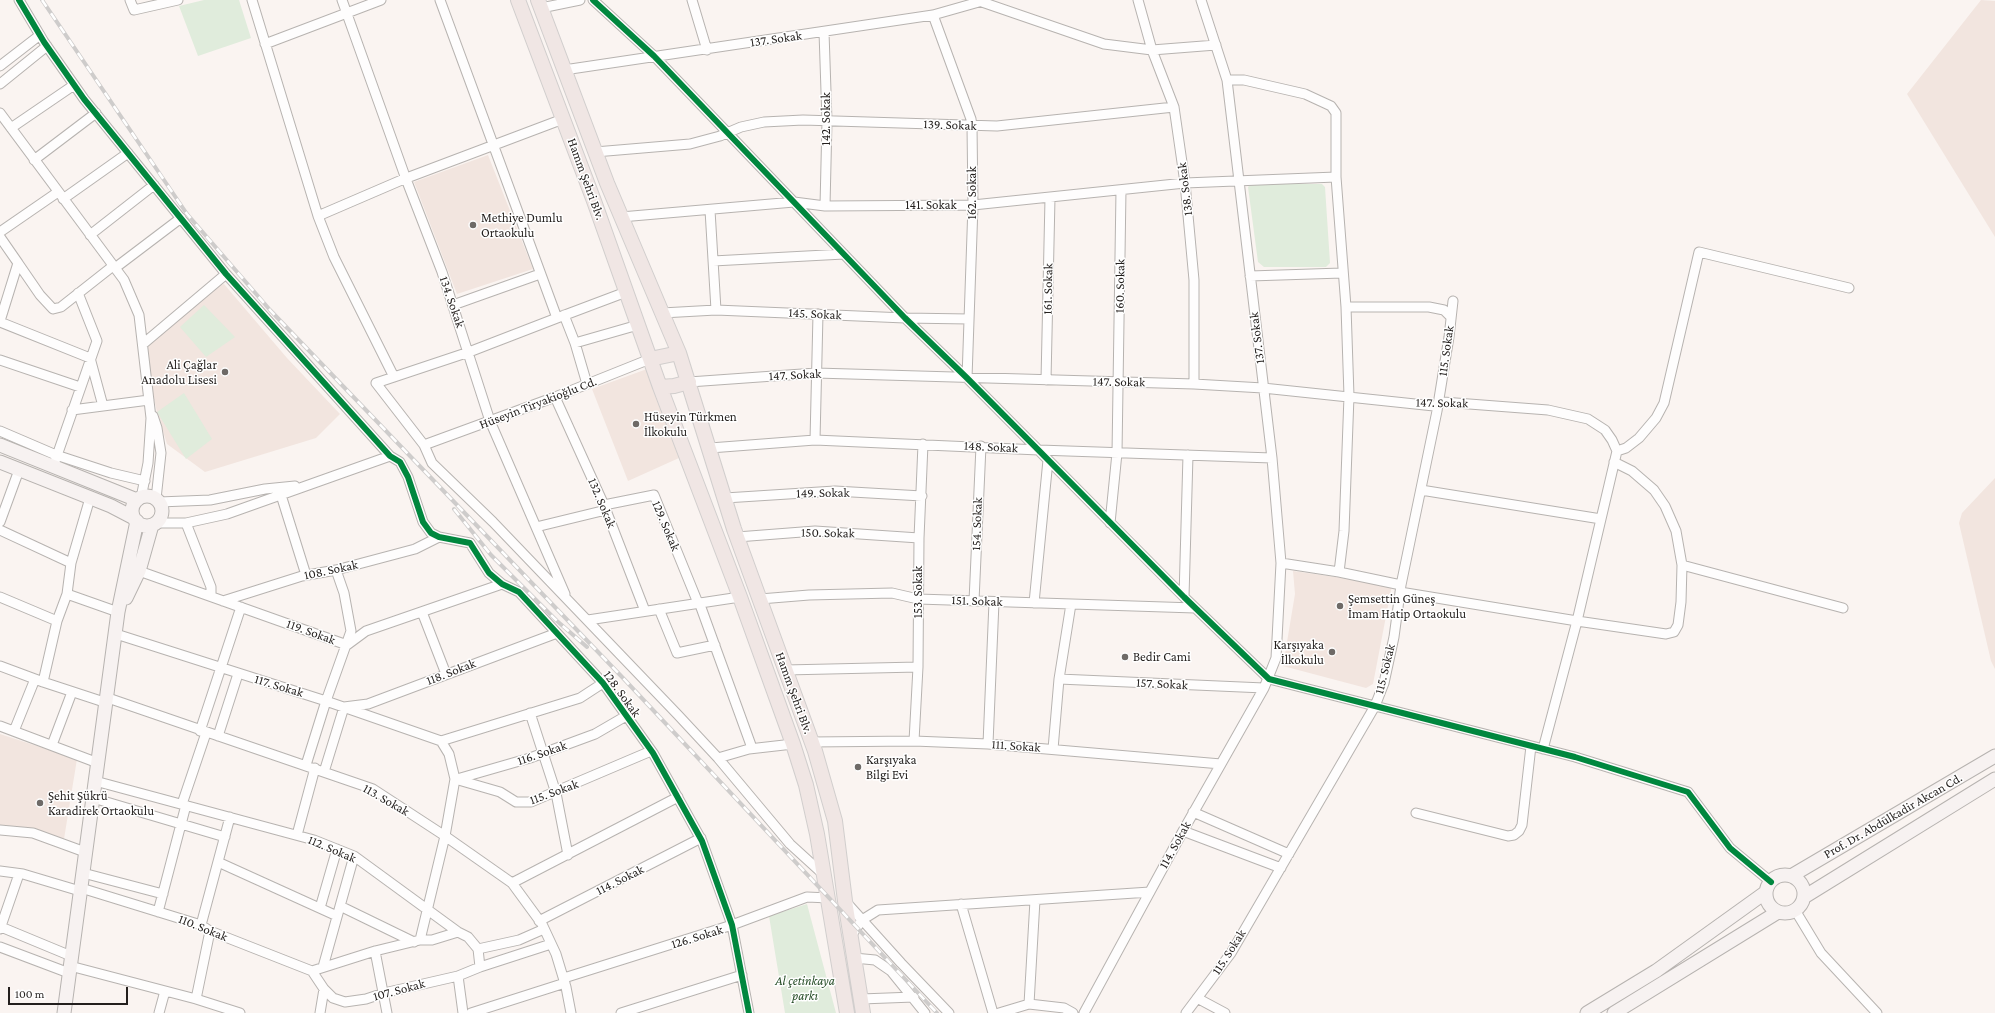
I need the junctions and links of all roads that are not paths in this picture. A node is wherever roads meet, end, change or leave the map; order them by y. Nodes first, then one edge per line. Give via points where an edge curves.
1 (19, 0) edge
2 (130, 0) edge
3 (178, 0) edge
4 (252, 0) edge
5 (342, 0) edge
6 (382, 0) edge
7 (440, 0) edge
8 (518, 0) edge
9 (580, 0) edge
10 (593, 0) edge
11 (692, 0) edge
12 (1138, 0) edge
13 (1201, 0) edge
14 (981, 1) edge
15 (539, 4) edge
16 (347, 13) junction
17 (933, 15) junction
18 (824, 32) junction
19 (40, 34) junction
20 (265, 44) junction
21 (1216, 45) junction
22 (47, 46) junction
23 (707, 50) junction
24 (1152, 50) junction
25 (654, 56) junction
26 (0, 66) edge
27 (564, 70) junction
28 (1227, 80) junction
29 (0, 84) edge
30 (74, 85) junction
31 (1174, 107) junction
32 (96, 113) junction
33 (2, 119) edge
34 (563, 119) junction
35 (827, 121) junction
36 (972, 126) junction
37 (11, 128) junction
38 (728, 134) junction
39 (493, 145) junction
40 (595, 152) junction
41 (128, 153) junction
42 (34, 160) junction
43 (1336, 177) junction
44 (406, 179) junction
45 (1239, 180) junction
46 (1185, 183) junction
47 (154, 185) junction
48 (1122, 190) junction
49 (61, 196) junction
50 (1050, 198) junction
51 (794, 202) junction
52 (973, 205) junction
53 (825, 206) junction
54 (710, 210) junction
55 (318, 216) junction
56 (622, 217) junction
57 (181, 218) junction
58 (0, 232) edge
59 (90, 235) junction
60 (0, 237) edge
61 (844, 254) junction
62 (713, 261) junction
63 (18, 264) junction
64 (114, 267) junction
65 (1342, 273) junction
66 (226, 274) junction
67 (540, 274) junction
68 (1250, 276) junction
69 (1848, 288) dead end
70 (626, 292) junction
71 (78, 293) junction
72 (1453, 300) dead end
73 (3, 301) edge
74 (453, 305) junction
75 (1346, 307) junction
76 (716, 310) junction
77 (662, 313) junction
78 (818, 314) junction
79 (560, 317) junction
80 (1451, 317) junction
81 (905, 318) junction
82 (969, 320) junction
83 (0, 321) edge
84 (638, 324) junction
85 (575, 343) junction
86 (143, 344) junction
87 (469, 352) junction
88 (679, 353) junction
89 (90, 358) junction
90 (650, 359) junction
91 (0, 360) edge
92 (816, 373) junction
93 (394, 377) junction
94 (967, 378) junction
95 (1046, 380) junction
96 (689, 382) junction
97 (1119, 382) junction
98 (587, 384) junction
99 (1194, 384) junction
100 (80, 387) junction
101 (660, 387) junction
102 (1263, 388) junction
103 (1349, 396) junction
104 (555, 397) junction
105 (150, 404) junction
106 (1438, 404) junction
107 (103, 406) junction
108 (72, 410) junction
109 (490, 421) junction
110 (0, 431) edge
111 (816, 440) junction
112 (924, 444) junction
113 (0, 445) edge
114 (424, 445) junction
115 (980, 446) junction
116 (710, 448) junction
117 (1039, 450) junction
118 (1617, 451) junction
119 (1117, 453) junction
120 (1188, 455) junction
121 (390, 456) junction
122 (1272, 458) junction
123 (1048, 460) junction
124 (54, 461) junction
125 (0, 462) edge
126 (1614, 462) junction
127 (19, 470) junction
128 (145, 481) junction
129 (309, 485) junction
130 (1421, 490) junction
131 (281, 495) junction
132 (922, 496) junction
133 (90, 498) junction
134 (725, 498) junction
135 (139, 499) junction
136 (158, 500) junction
137 (605, 507) junction
138 (1601, 519) junction
139 (135, 520) junction
140 (0, 522) edge
141 (186, 523) junction
142 (1110, 523) junction
143 (154, 524) junction
144 (536, 527) junction
145 (0, 530) edge
146 (439, 537) junction
147 (737, 537) junction
148 (919, 538) junction
149 (71, 563) junction
150 (1281, 563) junction
151 (1682, 565) junction
152 (336, 570) junction
153 (139, 571) junction
154 (1339, 572) junction
155 (306, 575) junction
156 (502, 584) junction
157 (1400, 588) junction
158 (67, 594) junction
159 (211, 596) junction
160 (0, 597) edge
161 (740, 597) junction
162 (1184, 597) junction
163 (760, 599) junction
164 (918, 599) junction
165 (568, 600) junction
166 (223, 601) junction
167 (974, 601) junction
168 (699, 602) junction
169 (994, 602) junction
170 (1034, 603) junction
171 (1071, 604) junction
172 (241, 607) junction
173 (1195, 608) junction
174 (1843, 608) dead end
175 (659, 609) junction
176 (645, 611) junction
177 (118, 612) junction
178 (422, 612) junction
179 (588, 620) junction
180 (57, 621) junction
181 (1577, 622) junction
182 (557, 633) junction
183 (116, 634) junction
184 (347, 645) junction
185 (715, 645) junction
186 (0, 666) edge
187 (918, 667) junction
188 (221, 668) junction
189 (785, 670) junction
190 (238, 674) junction
191 (446, 674) junction
192 (1059, 679) junction
193 (1269, 679) junction
194 (39, 681) junction
195 (603, 683) junction
196 (1264, 688) junction
197 (72, 692) junction
198 (107, 701) junction
199 (326, 701) junction
200 (1375, 706) junction
201 (344, 707) junction
202 (530, 713) junction
203 (626, 716) junction
204 (0, 726) edge
205 (14, 731) junction
206 (203, 732) junction
207 (218, 736) junction
208 (441, 741) junction
209 (914, 741) junction
210 (811, 742) junction
211 (793, 744) junction
212 (988, 744) junction
213 (52, 745) junction
214 (1531, 746) junction
215 (752, 748) junction
216 (1052, 749) junction
217 (1543, 749) junction
218 (651, 752) junction
219 (544, 753) junction
220 (1995, 756) edge
221 (718, 758) junction
222 (98, 763) junction
223 (1221, 764) junction
224 (310, 767) junction
225 (324, 772) junction
226 (455, 779) junction
227 (1995, 779) edge
228 (95, 781) junction
229 (556, 793) junction
230 (678, 797) junction
231 (93, 798) junction
232 (184, 805) junction
233 (1194, 812) junction
234 (1416, 813) dead end
235 (230, 817) junction
236 (182, 824) junction
237 (0, 830) edge
238 (1183, 831) junction
239 (297, 835) junction
240 (445, 836) junction
241 (225, 837) junction
242 (701, 838) junction
243 (337, 849) junction
244 (86, 852) junction
245 (568, 854) junction
246 (1289, 854) junction
247 (354, 856) junction
248 (218, 862) junction
249 (1281, 868) junction
250 (0, 871) edge
251 (83, 873) junction
252 (19, 874) junction
253 (825, 876) junction
254 (1791, 876) junction
255 (512, 884) junction
256 (1769, 887) junction
257 (80, 889) junction
258 (1150, 892) junction
259 (163, 894) junction
260 (1804, 897) junction
261 (829, 898) junction
262 (1035, 900) junction
263 (845, 901) junction
264 (961, 904) junction
265 (340, 906) junction
266 (320, 908) junction
267 (427, 909) junction
268 (1795, 910) junction
269 (158, 912) junction
270 (1778, 912) junction
271 (337, 916) junction
272 (862, 920) junction
273 (201, 925) junction
274 (541, 925) junction
275 (732, 925) junction
276 (0, 928) edge
277 (210, 931) junction
278 (458, 932) junction
279 (851, 936) junction
280 (417, 941) junction
281 (551, 944) junction
282 (0, 947) edge
283 (478, 949) junction
284 (375, 950) junction
285 (854, 958) junction
286 (70, 965) junction
287 (323, 967) junction
288 (480, 967) junction
289 (312, 971) junction
290 (742, 975) junction
291 (458, 976) junction
292 (564, 981) junction
293 (324, 989) junction
294 (165, 991) junction
295 (384, 993) junction
296 (65, 997) junction
297 (914, 997) junction
298 (1197, 998) junction
299 (196, 999) junction
300 (1030, 1004) junction
301 (862, 1006) edge
302 (59, 1013) edge
303 (64, 1013) edge
304 (159, 1013) edge
305 (240, 1013) edge
306 (320, 1013) edge
307 (387, 1013) edge
308 (463, 1013) edge
309 (471, 1013) edge
310 (571, 1013) edge
311 (621, 1013) edge
312 (749, 1013) edge
313 (847, 1013) edge
314 (925, 1013) edge
315 (949, 1013) edge
316 (993, 1013) edge
317 (999, 1013) edge
318 (1073, 1013) edge
319 (1084, 1013) edge
320 (1186, 1013) edge
321 (1225, 1013) edge
322 (1587, 1013) edge
323 (1614, 1013) edge
324 (1877, 1013) edge

1 - 19 street
2 - 3 street via 134,10
4 - 20 street
5 - 16 street, 134. Sokak
6 - 16 street
7 - 39 street
8 - 34 main road, Hamm Şehri Blv.
9 - 15 street
10 - 25 street
11 - 23 street
12 - 24 street, 138. Sokak
13 - 21 street, 137. Sokak
14 - 17 street, 137. Sokak
14 - 24 street via 1104,44
15 - 27 main road, Hamm Şehri Blv.
16 - 20 street
16 - 44 street, 134. Sokak
17 - 18 street, 137. Sokak
17 - 36 street, 162. Sokak
18 - 23 street, 137. Sokak
18 - 35 street, 142. Sokak
19 - 22 street
19 - 26 street
20 - 55 street
21 - 24 street
21 - 28 street, 137. Sokak
22 - 29 street
22 - 30 street
23 - 25 street, 137. Sokak
24 - 31 street, 138. Sokak
25 - 27 street, 137. Sokak
25 - 38 street
27 - 40 main road, Hamm Şehri Blv.
28 - 43 street via 1244,80 1305,94 1331,106 1336,113
28 - 45 street, 137. Sokak
30 - 32 street
30 - 37 street
31 - 36 street, 139. Sokak via 998,126
31 - 46 street, 138. Sokak
32 - 41 street
32 - 42 street
33 - 37 street
34 - 39 street
34 - 70 main road, Hamm Şehri Blv.
35 - 36 street, 139. Sokak
35 - 38 street, 139. Sokak via 764,122 741,127
35 - 53 street, 142. Sokak
36 - 52 street, 162. Sokak
37 - 42 street
38 - 40 street, 139. Sokak via 690,144
38 - 51 street
39 - 44 street
39 - 67 street
40 - 56 main road, Hamm Şehri Blv.
41 - 47 street
41 - 49 street
42 - 49 street
43 - 45 street, 141. Sokak
43 - 65 street
44 - 55 street
44 - 74 street, 134. Sokak
45 - 46 street, 141. Sokak
45 - 68 street, 137. Sokak
46 - 48 street, 141. Sokak
46 - 99 street, 138. Sokak via 1194,280
47 - 57 street
47 - 59 street
48 - 50 street, 141. Sokak
48 - 97 street, 160. Sokak
49 - 58 street
49 - 59 street
50 - 52 street, 141. Sokak
50 - 95 street, 161. Sokak
51 - 53 street, 141. Sokak
51 - 54 street, 141. Sokak
51 - 61 street
52 - 53 street, 141. Sokak
52 - 82 street, 162. Sokak
54 - 56 street, 141. Sokak
54 - 62 street
55 - 93 street via 334,257
56 - 77 main road, Hamm Şehri Blv.
57 - 64 street
57 - 66 street
59 - 64 street
60 - 63 street
61 - 62 street
61 - 81 street
62 - 76 street
63 - 71 street via 53,309 61,307
63 - 73 street
64 - 71 street
64 - 86 street via 124,280 139,315
65 - 68 street
65 - 75 street
66 - 86 street
66 - 121 street
67 - 74 street
67 - 79 street
68 - 102 street, 137. Sokak
69 - 118 street via 1699,252 1664,403 1656,418 1639,438
70 - 79 street
70 - 84 main road, Hamm Şehri Blv.
71 - 89 street via 97,341
72 - 80 street, 115. Sokak
73 - 83 street
74 - 87 street, 134. Sokak
75 - 80 street via 1429,307 1444,310
75 - 103 street
76 - 77 street, 145. Sokak
76 - 78 street, 145. Sokak
77 - 88 main road, Hamm Şehri Blv.
78 - 81 street, 145. Sokak
78 - 92 street
79 - 85 street
79 - 87 street
80 - 106 street, 115. Sokak
81 - 82 street, 145. Sokak
81 - 94 street
82 - 94 street, 162. Sokak
83 - 89 street
84 - 85 street
84 - 90 main road, Hamm Şehri Blv.
85 - 98 street
86 - 105 street
87 - 93 street
87 - 109 street, 134. Sokak
88 - 90 main road
88 - 96 main road, Hamm Şehri Blv.
89 - 100 street
89 - 107 street
90 - 98 street, Hüseyin Tiryakioğlu Cd.
90 - 101 main road, Hamm Şehri Blv.
91 - 100 street
92 - 94 street, 147. Sokak
92 - 96 street, 147. Sokak
92 - 111 street
93 - 114 street via 376,383
94 - 95 street, 147. Sokak
94 - 117 street
95 - 97 street, 147. Sokak
96 - 101 main road
96 - 116 main road, Hamm Şehri Blv.
97 - 99 street, 147. Sokak
97 - 119 street, 160. Sokak
98 - 104 street, Hüseyin Tiryakioğlu Cd.
99 - 102 street, 147. Sokak
100 - 108 street
101 - 161 main road, Hamm Şehri Blv.
102 - 103 street, 147. Sokak
102 - 122 street, 137. Sokak
103 - 106 street, 147. Sokak via 1434,406
103 - 154 street via 1344,531
104 - 109 street, Hüseyin Tiryakioğlu Cd.
104 - 137 street, 132. Sokak
105 - 107 street
105 - 128 street
105 - 136 street via 161,453
106 - 118 street, 147. Sokak via 1443,402 1548,410 1594,422 1609,434
106 - 130 street, 115. Sokak
107 - 108 street
108 - 124 street
109 - 114 street, Hüseyin Tiryakioğlu Cd.
109 - 144 street, 134. Sokak
110 - 124 street
111 - 112 street, 148. Sokak
111 - 116 street, 148. Sokak
112 - 115 street, 148. Sokak
112 - 132 street, 153. Sokak
113 - 124 main road
114 - 165 street via 432,462
115 - 117 street, 148. Sokak
115 - 167 street, 154. Sokak
116 - 134 main road, Hamm Şehri Blv.
117 - 119 street, 148. Sokak
117 - 123 street
118 - 126 street
119 - 120 street, 148. Sokak
119 - 142 street, 160. Sokak
120 - 122 street, 148. Sokak
120 - 162 street
121 - 129 street
121 - 146 street via 400,462 408,477 423,522 431,533
122 - 150 street, 137. Sokak
123 - 142 street
123 - 170 street
124 - 128 street
124 - 135 main road
125 - 127 main road
126 - 138 street
126 - 151 street via 1625,466 1640,477 1660,498 1676,530
127 - 133 main road
127 - 140 street
128 - 135 street
129 - 131 street
129 - 136 street via 265,489 210,500
130 - 138 street
130 - 157 street, 115. Sokak
131 - 141 street via 226,514
131 - 155 street
132 - 134 street, 149. Sokak via 835,491
132 - 148 street, 153. Sokak
133 - 139 main road
133 - 149 street
134 - 147 main road, Hamm Şehri Blv.
135 - 136 main road via 151,497
135 - 139 main road via 133,509
136 - 143 main road via 162,511 160,520
137 - 144 street
137 - 168 street, 129. Sokak via 654,495
137 - 176 street, 132. Sokak
138 - 181 street
139 - 143 main road via 144,526
139 - 177 main road
141 - 143 street
141 - 159 street via 211,587
142 - 162 street
143 - 153 main road
144 - 165 street, 134. Sokak
145 - 149 street
146 - 152 street, 108. Sokak via 415,550
146 - 156 street, 128. Sokak via 470,543 489,573
147 - 148 street, 150. Sokak via 815,531
147 - 163 main road, Hamm Şehri Blv.
148 - 164 street, 153. Sokak
149 - 158 street
150 - 154 street
150 - 193 street, 137. Sokak via 1276,658
151 - 174 street
151 - 181 street via 1678,625 1671,633
152 - 155 street, 108. Sokak
152 - 184 street via 351,621 352,631
153 - 159 street, 119. Sokak
153 - 177 main road
154 - 157 street
155 - 166 street, 108. Sokak
156 - 178 street, 119. Sokak
156 - 182 street, 128. Sokak via 519,592
157 - 181 street
157 - 200 street, 115. Sokak via 1394,637 1384,683
158 - 177 street
158 - 180 street
159 - 166 street, 119. Sokak
160 - 180 street
161 - 168 street
161 - 211 main road, Hamm Şehri Blv.
162 - 173 street
163 - 164 street, 151. Sokak via 892,593
163 - 189 main road, Hamm Şehri Blv.
164 - 167 street, 151. Sokak
164 - 187 street, 153. Sokak
165 - 179 street
166 - 172 street, 119. Sokak
167 - 169 street, 151. Sokak
168 - 175 street
168 - 185 street
169 - 170 street, 151. Sokak
169 - 212 street
170 - 171 street, 151. Sokak
171 - 173 street, 151. Sokak
171 - 192 street
172 - 184 street, 119. Sokak
172 - 188 street
173 - 193 street
175 - 176 street
175 - 185 street via 677,653
176 - 179 street
177 - 183 main road
178 - 184 street, 119. Sokak via 366,631
178 - 191 street
179 - 221 street
180 - 194 street
181 - 217 street
182 - 191 street, 118. Sokak
182 - 195 street, 128. Sokak
183 - 188 street, 117. Sokak
183 - 198 main road
184 - 199 street
185 - 215 street
186 - 194 street, 113. Sokak
187 - 189 street
187 - 209 street, 153. Sokak
188 - 190 street, 117. Sokak
188 - 206 street
189 - 210 main road, Hamm Şehri Blv.
190 - 199 street, 117. Sokak
190 - 207 street
191 - 201 street, 118. Sokak via 368,704
192 - 196 street, 157. Sokak
192 - 216 street
193 - 196 street, 114. Sokak
193 - 200 street
194 - 197 street, 113. Sokak
194 - 205 street
195 - 202 street via 580,698
195 - 203 street, 128. Sokak
196 - 223 street, 114. Sokak
197 - 198 street, 113. Sokak
197 - 213 street
198 - 206 street, 113. Sokak
198 - 222 main road
199 - 201 street, 117. Sokak
199 - 224 street
200 - 214 street
200 - 246 street, 115. Sokak
201 - 208 street, 117. Sokak
201 - 225 street
202 - 208 street
202 - 219 street
203 - 218 street, 128. Sokak
203 - 219 street, 116. Sokak via 595,734
204 - 205 street
205 - 213 street
206 - 207 street, 113. Sokak
206 - 232 street
207 - 224 street, 113. Sokak
208 - 226 street via 449,754
209 - 210 street, 111. Sokak
209 - 212 street, 111. Sokak
210 - 263 main road, Hamm Şehri Blv. via 835,821
211 - 215 street
211 - 253 main road, Hamm Şehri Blv. via 806,785
212 - 216 street, 111. Sokak
213 - 222 street
214 - 217 street
214 - 234 street via 1522,825 1514,835 1508,836
215 - 221 street
216 - 223 street, 111. Sokak
217 - 256 street via 1688,792 1730,848
218 - 229 street, 115. Sokak
218 - 230 street, 128. Sokak
219 - 226 street, 116. Sokak
219 - 229 street
220 - 254 main road, Prof. Dr. Abdülkadir Akcan Cd.
221 - 253 street via 790,844
222 - 228 main road
223 - 233 street, 114. Sokak
224 - 225 street, 113. Sokak
224 - 239 street
225 - 240 street, 113. Sokak via 373,789
226 - 229 street, 115. Sokak via 500,792 516,802 530,802
226 - 240 street
227 - 260 main road, Prof. Dr. Abdülkadir Akcan Cd.
228 - 231 main road
228 - 232 street, 112. Sokak
229 - 245 street
230 - 242 street, 128. Sokak
230 - 245 street
231 - 236 street
231 - 244 main road
232 - 235 street, 112. Sokak
232 - 236 street
233 - 238 street, 114. Sokak
233 - 246 street
235 - 239 street, 112. Sokak
235 - 241 street
236 - 241 street
236 - 259 street
237 - 244 street via 33,833
238 - 249 street
238 - 258 street, 114. Sokak
239 - 243 street, 112. Sokak
240 - 255 street, 113. Sokak
240 - 267 street
241 - 248 street
242 - 274 street, 114. Sokak
242 - 275 street, 128. Sokak
243 - 247 street, 112. Sokak
243 - 266 street
244 - 251 main road
245 - 255 street
246 - 249 street, 115. Sokak
247 - 265 street
247 - 267 street, 112. Sokak
248 - 266 street
248 - 273 street
249 - 298 street, 115. Sokak via 1231,952
250 - 252 street, 110. Sokak
251 - 257 main road
251 - 259 street
252 - 257 street, 110. Sokak
252 - 276 street
253 - 261 main road, Hamm Şehri Blv.
254 - 256 main road, Prof. Dr. Abdülkadir Akcan Cd. via 1780,876
254 - 260 main road via 1802,886
255 - 274 street, 113. Sokak
256 - 270 main road via 1769,904
256 - 322 main road, Prof. Dr. Abdülkadir Akcan Cd. via 1656,971
257 - 269 street, 110. Sokak
257 - 286 main road
258 - 262 street
258 - 319 street, 114. Sokak
259 - 269 street
260 - 268 main road, Prof. Dr. Abdülkadir Akcan Cd.
261 - 275 street, 126. Sokak via 807,897
261 - 313 main road, Hamm Şehri Blv.
262 - 264 street
262 - 300 street
263 - 272 street
263 - 279 main road, Hamm Şehri Blv.
264 - 272 street via 878,910
264 - 316 street
265 - 271 street
265 - 280 street
266 - 271 street
267 - 278 street, 112. Sokak
267 - 280 street
268 - 270 main road
268 - 324 street via 1821,953
269 - 273 street, 110. Sokak
270 - 323 main road
271 - 287 street
272 - 279 street
272 - 315 street
273 - 277 street, 110. Sokak
274 - 281 street, 113. Sokak
274 - 283 street via 519,940
275 - 290 street, 128. Sokak
275 - 292 street, 126. Sokak
276 - 286 street
277 - 289 street, 110. Sokak
277 - 299 street
278 - 280 street via 432,940
278 - 283 street, 112. Sokak via 468,937
279 - 285 main road, Hamm Şehri Blv.
280 - 284 street
281 - 288 street, 107. Sokak
281 - 292 street, 113. Sokak
282 - 286 street
283 - 288 street
284 - 287 street
284 - 295 street
285 - 297 street via 875,960 886,967
285 - 301 main road, Hamm Şehri Blv.
286 - 294 street
286 - 296 main road
287 - 289 street
288 - 291 street, 107. Sokak
289 - 293 street, 107. Sokak
290 - 311 street
290 - 312 street, 128. Sokak
291 - 295 street, 107. Sokak
291 - 308 street
292 - 309 street, 126. Sokak
292 - 310 street, 113. Sokak
293 - 295 street, 107. Sokak via 333,998 345,1002
293 - 306 street
294 - 299 street
294 - 304 street
295 - 307 street
296 - 302 main road
296 - 303 main road
297 - 301 street
297 - 314 street
298 - 320 street, 115. Sokak
298 - 321 street
299 - 305 street
300 - 317 street
300 - 318 street via 1064,1008

